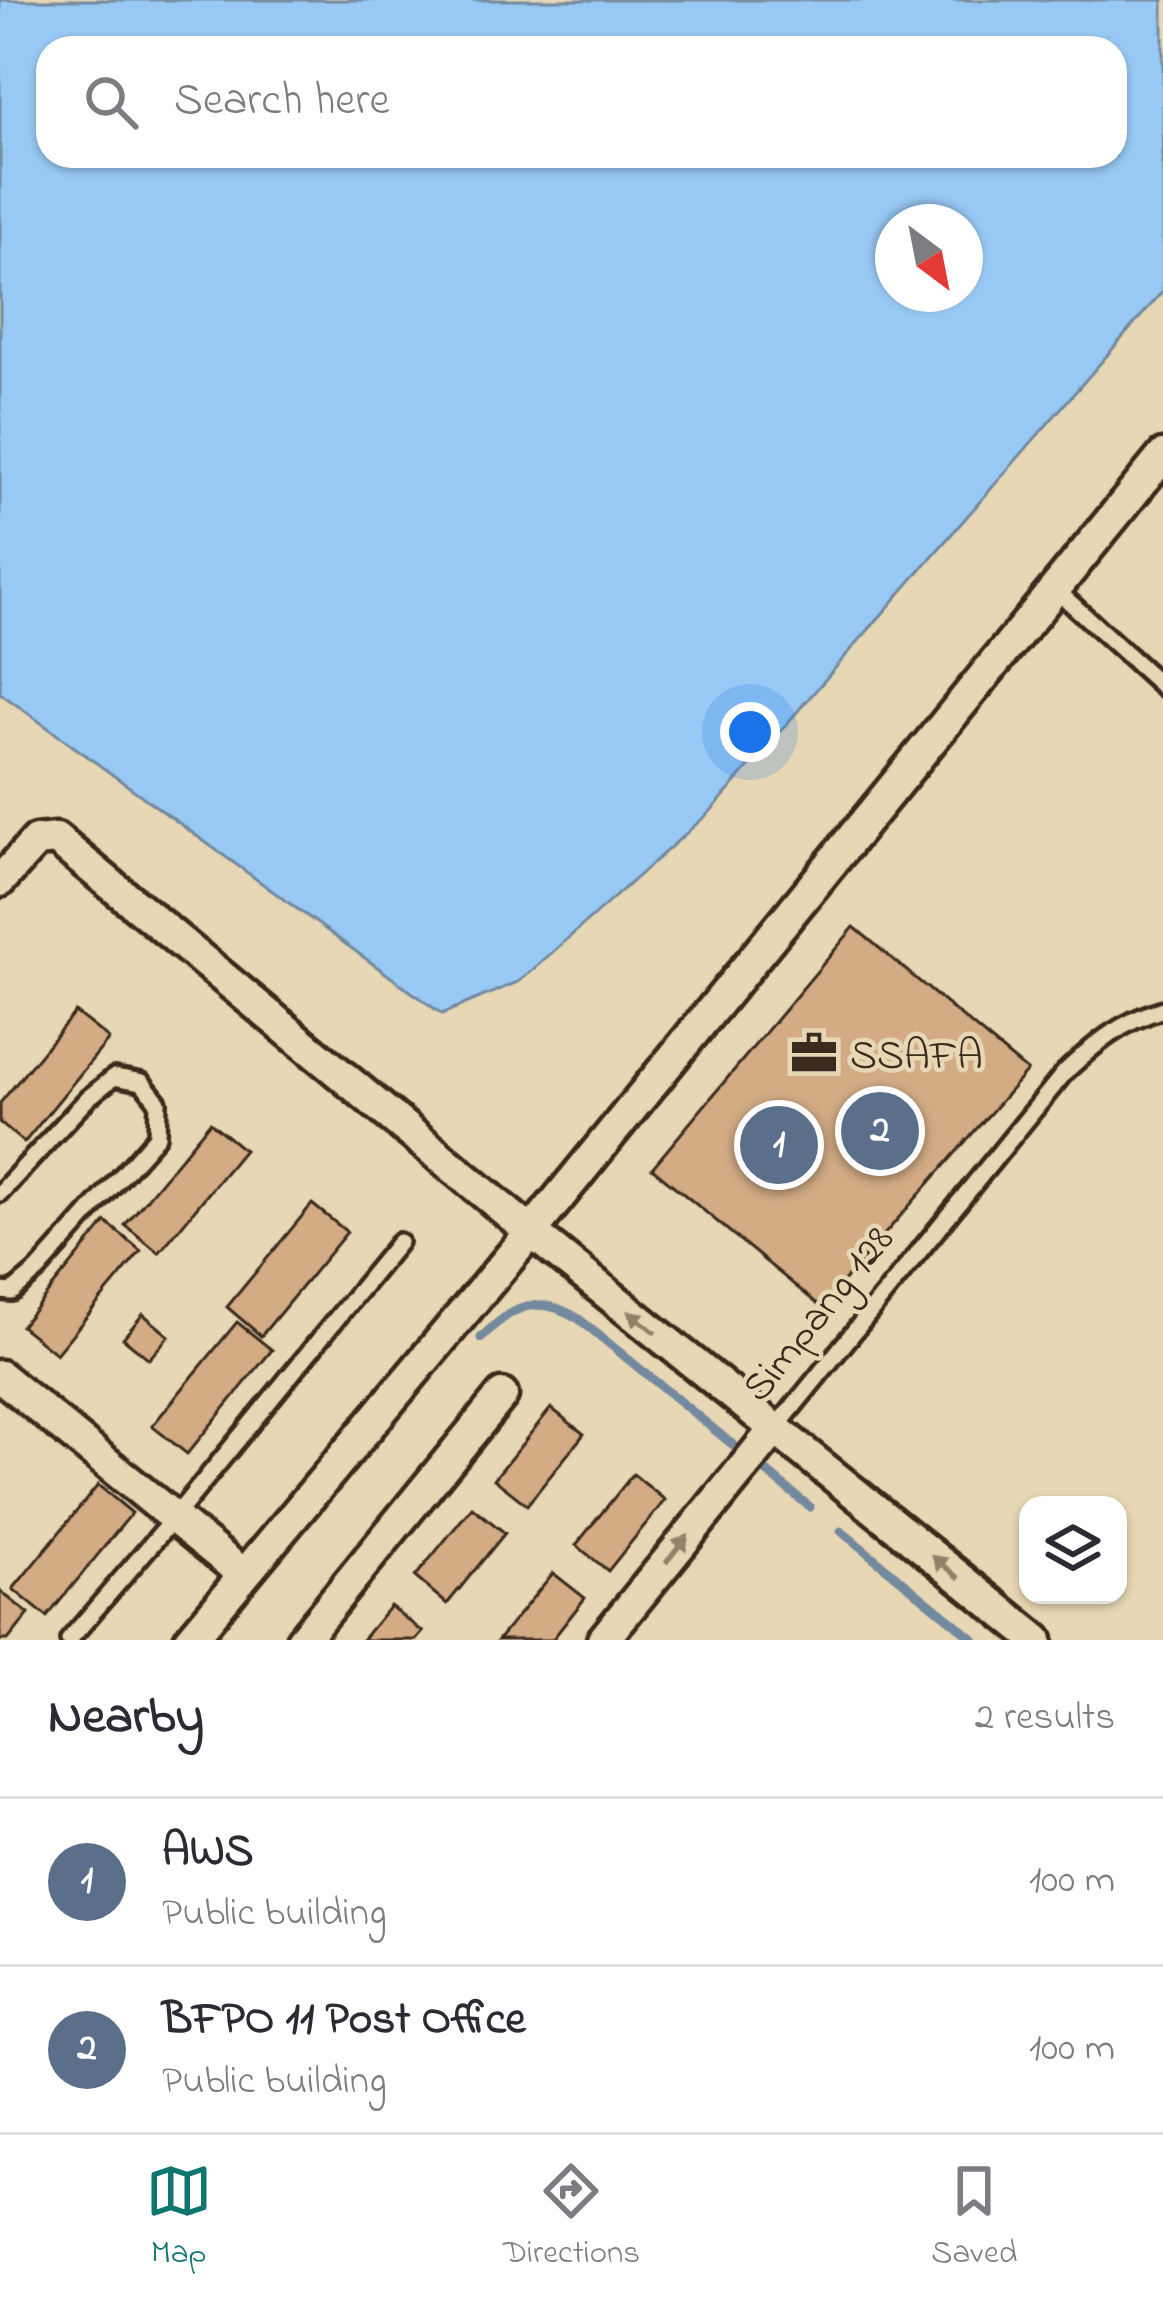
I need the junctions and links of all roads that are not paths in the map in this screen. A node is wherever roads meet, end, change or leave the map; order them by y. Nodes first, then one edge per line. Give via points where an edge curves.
1 (1163, 456) edge
2 (1054, 588) junction
3 (1163, 687) edge
4 (0, 881) edge
5 (1163, 1010) edge
6 (0, 1193) edge
7 (531, 1232) junction
8 (399, 1242) dead end
9 (0, 1291) edge
10 (0, 1376) edge
11 (502, 1396) dead end
12 (776, 1429) junction
13 (173, 1519) junction
14 (244, 1574) junction
15 (1030, 1638) edge
16 (69, 1640) edge
17 (190, 1640) edge
18 (302, 1640) edge
19 (603, 1640) edge

1 - 2 street
2 - 3 lane
2 - 7 street
4 - 7 street via 36,841 56,839
5 - 12 lane, Simpang 128 via 1100,1039 1065,1072
6 - 9 lane via 114,1077 142,1082 158,1102 157,1136 38,1270 12,1292
12 -> 7 street
7 - 14 street
8 - 13 lane
10 - 13 street
11 - 18 street
15 -> 12 street
19 -> 12 street, Simpang 128
13 - 14 street
13 - 16 lane
14 - 17 street

